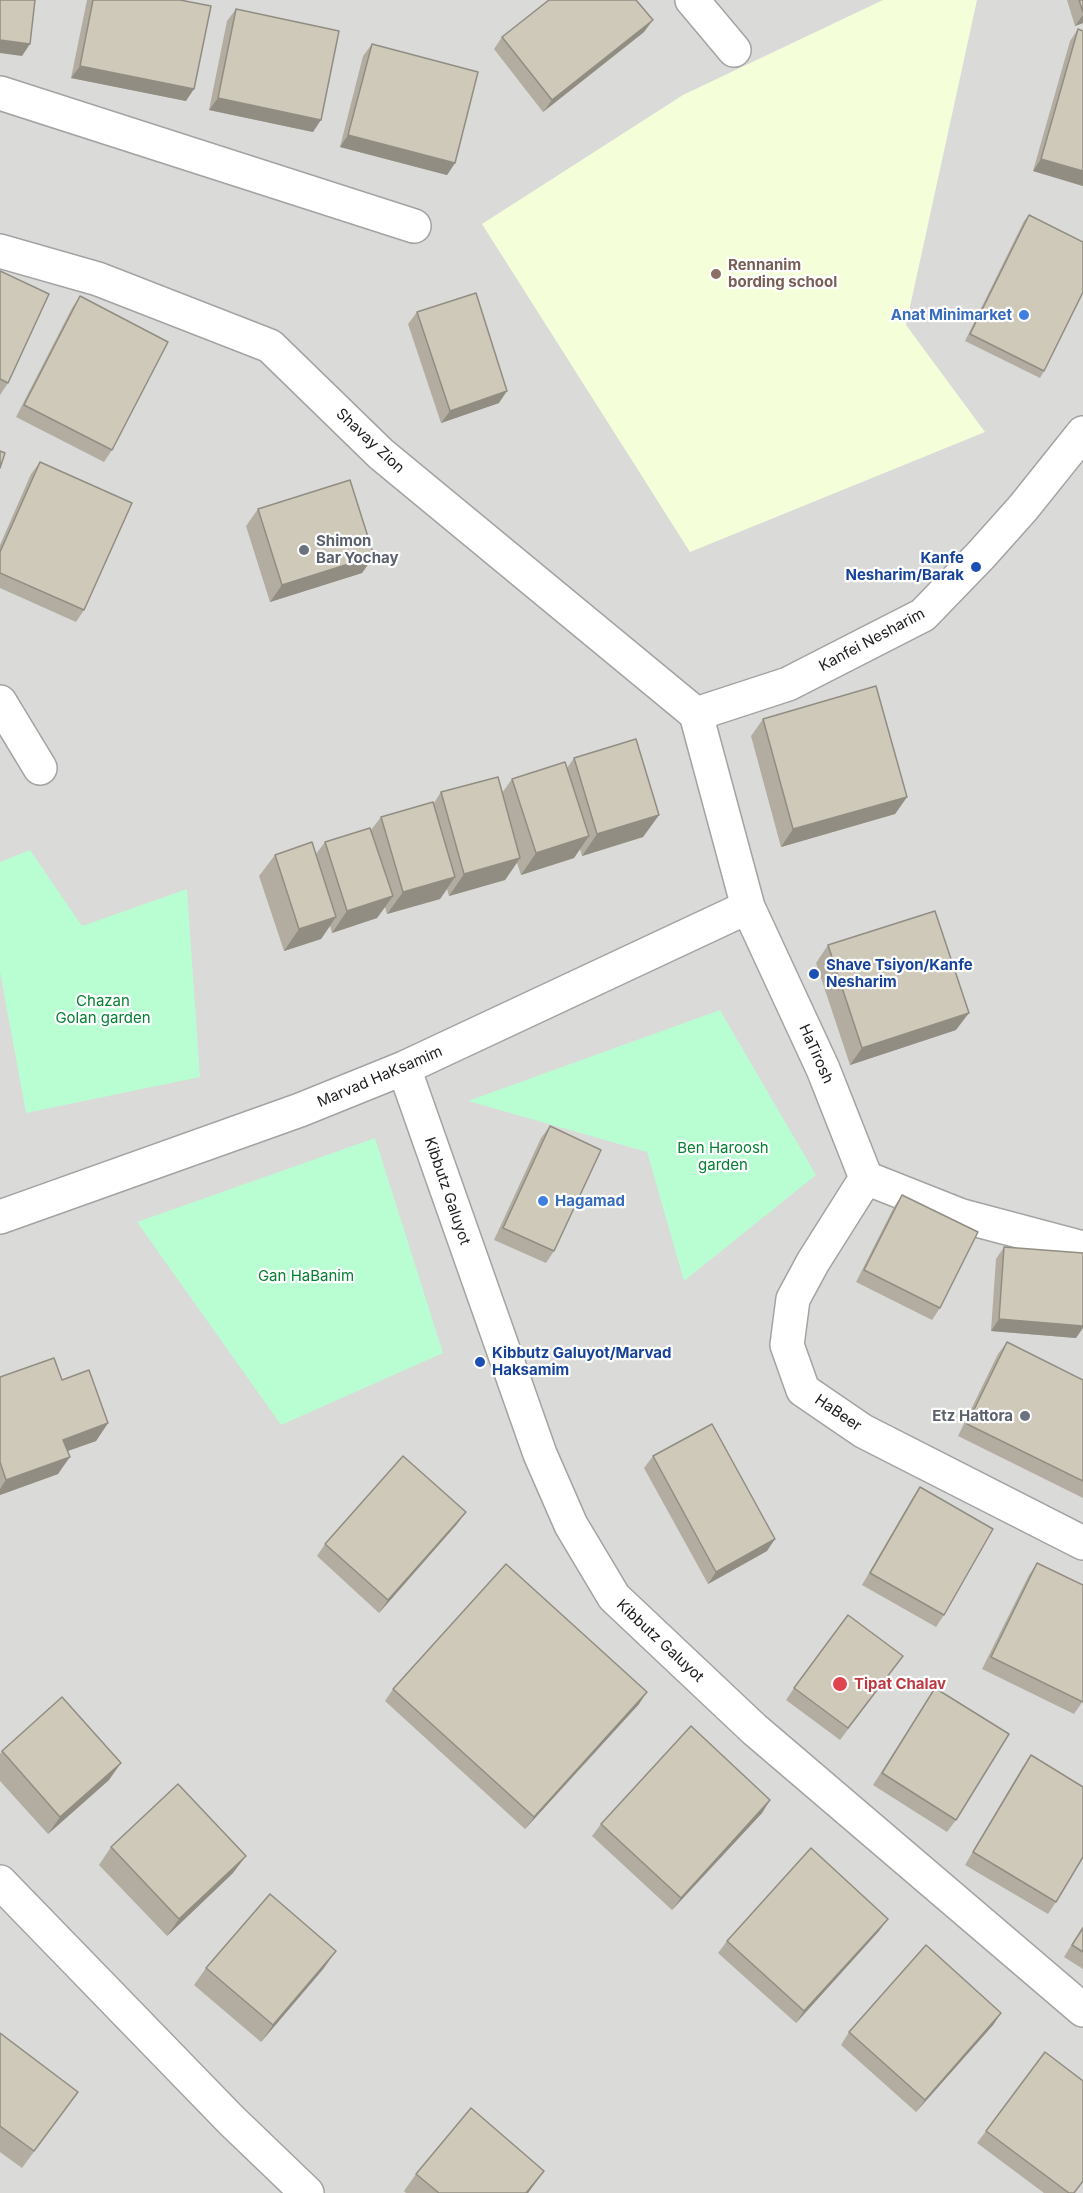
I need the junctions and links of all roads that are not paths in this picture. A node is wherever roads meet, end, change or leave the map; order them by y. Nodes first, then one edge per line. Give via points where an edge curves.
1 (692, 0) edge
2 (734, 50) dead end
3 (0, 93) edge
4 (414, 226) dead end
5 (0, 251) edge
6 (1083, 433) edge
7 (0, 702) edge
8 (696, 714) junction
9 (40, 768) dead end
10 (748, 907) junction
11 (404, 1068) junction
12 (866, 1178) junction
13 (0, 1217) edge
14 (1083, 1248) edge
15 (1083, 1543) edge
16 (0, 1882) edge
17 (1083, 2010) edge
18 (307, 2193) edge

1 - 2 street
3 - 4 street
5 - 8 street, Shavay Zion via 98,279 270,346 381,454
6 - 8 street, Kanfei Nesharim via 988,548 923,615 788,684
7 - 9 street
8 - 10 street, HaTirosh
10 - 11 street, Marvad HaKsamim
10 - 12 street, HaTirosh via 823,1068
11 - 13 street, Marvad HaKsamim via 300,1110
11 - 17 street, Kibbutz Galuyot via 540,1454 571,1525 614,1597 754,1729
12 - 14 street via 962,1216
12 - 15 street, HaBeer via 793,1299 787,1345 803,1390 863,1431
16 - 18 street

